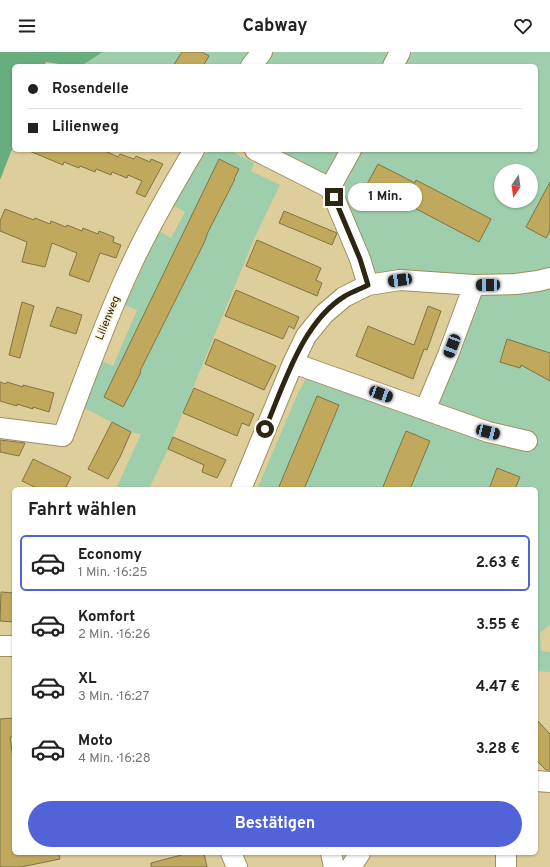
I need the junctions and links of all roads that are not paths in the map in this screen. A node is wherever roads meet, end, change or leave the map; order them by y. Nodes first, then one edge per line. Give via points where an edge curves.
1 (262, 52) edge
2 (400, 52) edge
3 (253, 64) edge
4 (394, 64) edge
5 (193, 152) edge
6 (258, 152) edge
7 (351, 152) edge
8 (330, 188) junction
9 (550, 278) edge
10 (368, 285) junction
11 (474, 285) junction
12 (293, 362) junction
13 (425, 410) junction
14 (0, 428) edge
15 (528, 441) dead end
16 (242, 487) edge
17 (0, 646) edge
18 (12, 646) edge
19 (538, 782) edge
20 (550, 782) edge
21 (232, 855) edge
22 (331, 855) edge
23 (359, 855) edge
24 (506, 855) edge
25 (237, 867) edge
26 (334, 867) edge
27 (351, 867) edge
28 (506, 867) edge

1 - 3 street
2 - 4 street
5 - 14 street, Lilienweg via 165,198 129,269 63,436
6 - 8 street
7 - 8 street
8 - 10 street via 360,259
9 - 11 street via 538,282
10 - 11 street via 400,280
10 - 12 street via 344,297 324,314 306,336
11 - 13 street
12 - 13 street
12 - 16 street
13 - 15 street via 488,432
17 - 18 street
19 - 20 street
21 - 25 street
22 - 26 street
23 - 27 street
24 - 28 street

